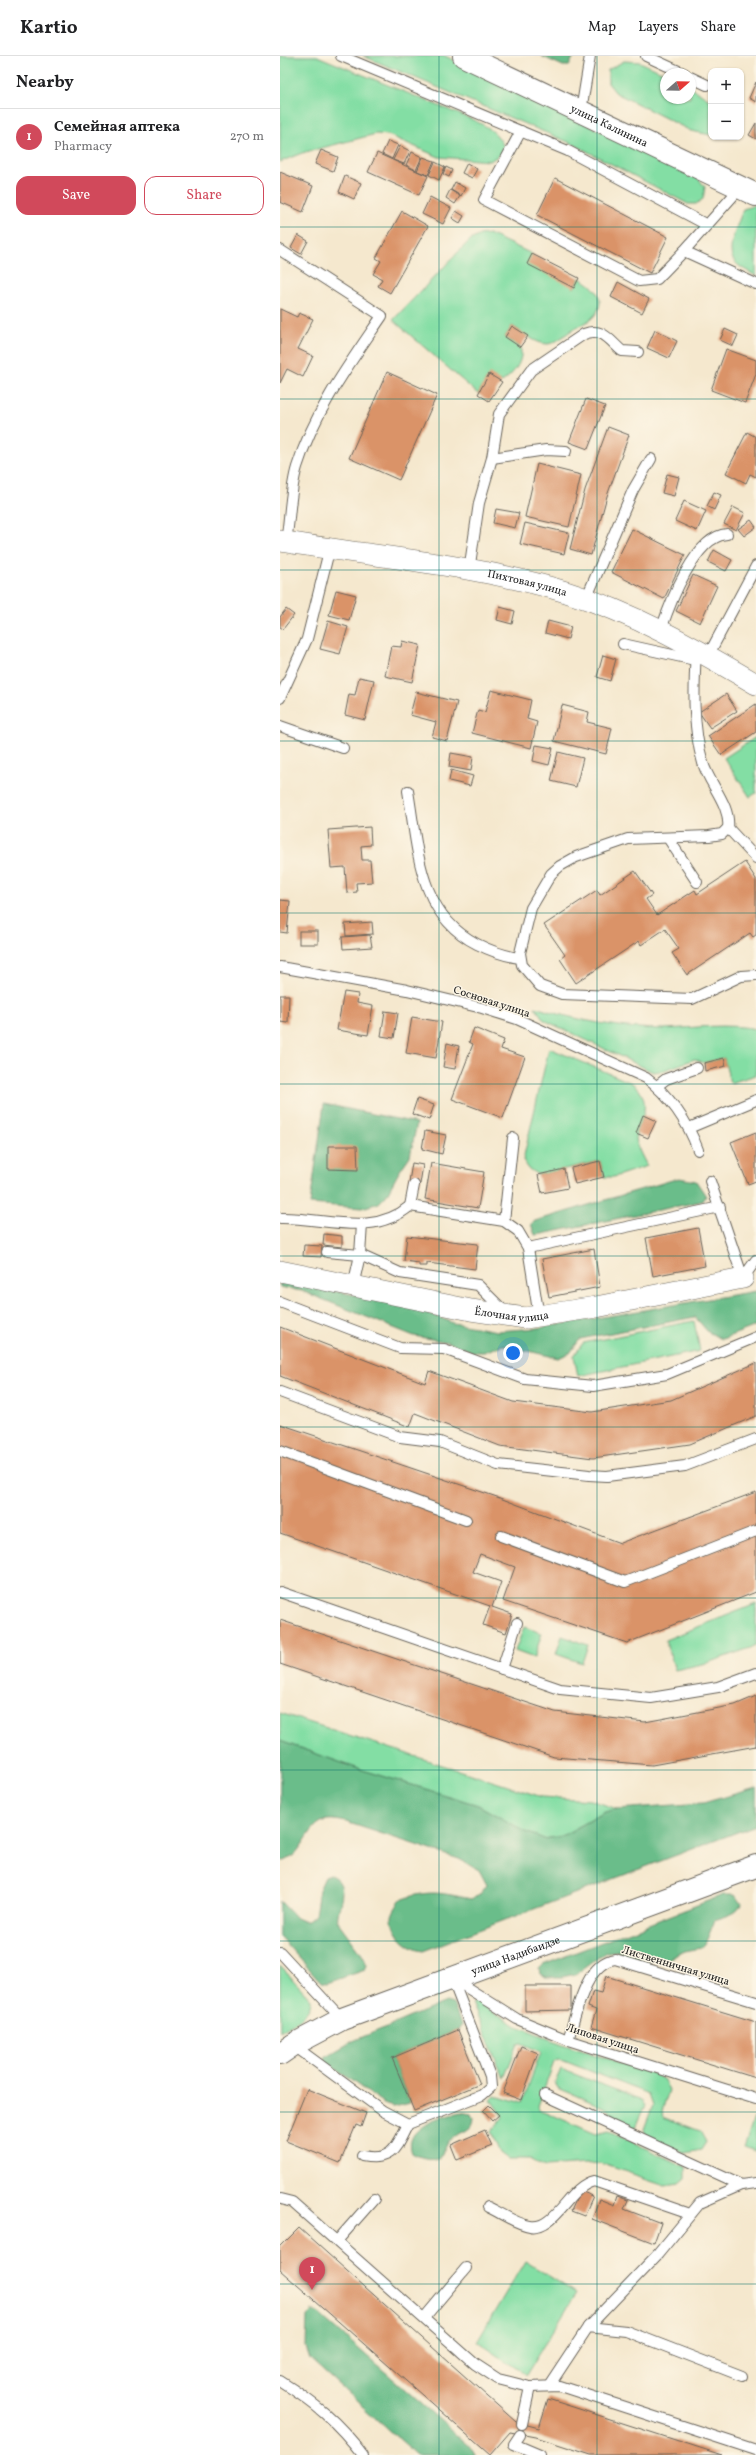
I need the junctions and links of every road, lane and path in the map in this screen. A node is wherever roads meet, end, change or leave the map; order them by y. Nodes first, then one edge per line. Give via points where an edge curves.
1 (341, 56) edge
2 (464, 56) edge
3 (590, 56) edge
4 (646, 56) edge
5 (672, 68) edge
6 (696, 79) edge
7 (708, 85) dead end
8 (580, 111) junction
9 (521, 131) junction
10 (748, 191) edge
11 (707, 225) junction
12 (280, 250) edge
13 (684, 251) junction
14 (756, 284) edge
15 (638, 352) dead end
16 (566, 451) dead end
17 (492, 458) junction
18 (652, 458) dead end
19 (727, 534) dead end
20 (283, 541) edge
21 (330, 547) junction
22 (756, 566) edge
23 (469, 571) junction
24 (586, 599) junction
25 (661, 630) junction
26 (623, 644) dead end
27 (700, 655) junction
28 (756, 684) edge
29 (280, 698) edge
30 (280, 726) edge
31 (342, 748) dead end
32 (408, 791) dead end
33 (728, 828) junction
34 (668, 838) junction
35 (756, 858) edge
36 (697, 882) dead end
37 (520, 958) junction
38 (280, 967) edge
39 (756, 975) edge
40 (697, 1068) dead end
41 (657, 1086) junction
42 (756, 1100) edge
43 (688, 1128) junction
44 (513, 1138) dead end
45 (698, 1150) dead end
46 (710, 1181) dead end
47 (414, 1185) dead end
48 (410, 1206) junction
49 (720, 1207) junction
50 (280, 1218) edge
51 (504, 1221) junction
52 (362, 1224) junction
53 (528, 1248) junction
54 (327, 1252) dead end
55 (360, 1255) junction
56 (756, 1260) edge
57 (280, 1271) edge
58 (750, 1278) edge
59 (353, 1286) junction
60 (280, 1302) edge
61 (509, 1316) junction
62 (539, 1317) junction
63 (756, 1337) edge
64 (280, 1392) edge
65 (755, 1442) edge
66 (280, 1451) edge
67 (466, 1520) dead end
68 (756, 1531) edge
69 (501, 1536) dead end
70 (280, 1592) edge
71 (517, 1623) dead end
72 (502, 1669) junction
73 (756, 1673) edge
74 (756, 1866) edge
75 (280, 1952) edge
76 (452, 1978) junction
77 (756, 2002) edge
78 (342, 2019) junction
79 (568, 2040) junction
80 (286, 2050) edge
81 (545, 2096) dead end
82 (756, 2099) edge
83 (408, 2124) junction
84 (362, 2156) dead end
85 (756, 2183) edge
86 (741, 2185) junction
87 (280, 2199) edge
88 (374, 2199) dead end
89 (488, 2208) dead end
90 (690, 2214) junction
91 (337, 2241) junction
92 (466, 2268) dead end
93 (424, 2318) junction
94 (588, 2327) junction
95 (742, 2376) dead end
96 (280, 2381) edge
97 (549, 2386) junction
98 (530, 2387) junction
99 (522, 2424) dead end
100 (520, 2435) dead end
101 (756, 2450) edge
102 (363, 2455) edge
103 (540, 2455) edge

1 - 9 lane
2 - 8 main road, улица Калинина
3 - 8 lane
4 - 5 lane
6 - 7 lane
8 - 10 main road, улица Калинина
9 - 11 lane via 568,151
9 - 13 lane via 484,200 639,281 657,279
10 - 11 lane
11 - 13 lane
12 - 20 lane via 382,316 341,375 311,433 297,467
13 - 14 lane
15 - 17 lane via 622,352 599,331 593,331 584,334 531,370 499,414
16 - 17 lane via 546,450
17 - 23 lane via 479,503
18 - 24 lane via 633,490
19 - 25 lane via 713,538 695,556 668,609
20 - 21 street, Пихтовая улица
21 - 23 street, Пихтовая улица
21 - 29 lane via 307,639
22 - 27 lane
23 - 24 street, Пихтовая улица
24 - 25 street, Пихтовая улица
25 - 27 street, Пихтовая улица
26 - 27 lane
27 - 28 street, Пихтовая улица
27 - 33 lane via 694,706 703,763 729,818
30 - 31 lane
32 - 37 lane via 421,867 430,898 445,921 464,937 490,950
33 - 34 lane via 722,834
33 - 35 lane
34 - 36 lane
34 - 37 lane via 628,839 576,857 560,866 551,874 531,908
37 - 39 lane via 532,979 540,986 562,994 692,999 741,976
38 - 41 lane, Сосновая улица via 407,990 517,1019 646,1078
40 - 41 lane via 666,1079
41 - 43 lane, Сосновая улица
42 - 43 lane
43 - 45 lane, Сосновая улица
44 - 51 lane
46 - 49 lane
47 - 48 lane
48 - 51 lane
48 - 52 lane via 401,1214 380,1223
49 - 53 lane
49 - 58 lane via 735,1260
50 - 52 lane
51 - 53 lane via 518,1231
52 - 55 lane
53 - 62 lane
54 - 55 lane
55 - 59 lane
55 - 61 lane via 400,1273 478,1285
56 - 58 lane
57 - 59 street, Ёлочная улица
58 - 62 street, Ёлочная улица
59 - 61 street, Ёлочная улица
60 - 63 lane via 400,1348 444,1349 525,1379 593,1386 666,1374
61 - 62 street, Ёлочная улица
64 - 65 lane via 400,1438 440,1442 498,1465 589,1475 607,1476 685,1466
66 - 67 lane
68 - 69 lane via 626,1582
70 - 72 lane
71 - 72 lane
72 - 73 lane via 560,1689 645,1698 718,1687
74 - 76 main road, улица Надибаидзе
75 - 78 lane
76 - 78 main road, улица Надибаидзе
76 - 79 lane, Липовая улица via 517,2020
76 - 83 lane via 490,2076 491,2087 482,2095
77 - 79 lane, Лиственничная улица via 614,1959 606,1960 590,1978
78 - 80 main road, улица Надибаидзе
79 - 82 lane, Липовая улица
80 - 83 lane
81 - 86 lane
83 - 84 lane via 390,2154 383,2157
85 - 86 lane
86 - 90 lane via 700,2203
87 - 91 lane via 292,2202
88 - 91 lane
89 - 90 lane via 531,2227 545,2224 580,2187 594,2181
90 - 94 lane via 658,2254
91 - 93 lane
92 - 93 lane
93 - 98 lane via 475,2364 498,2379
94 - 95 lane via 626,2331
94 - 97 lane
96 - 102 lane via 329,2415
97 - 98 lane
97 - 101 lane via 560,2386
98 - 99 lane
100 - 103 lane via 514,2444

